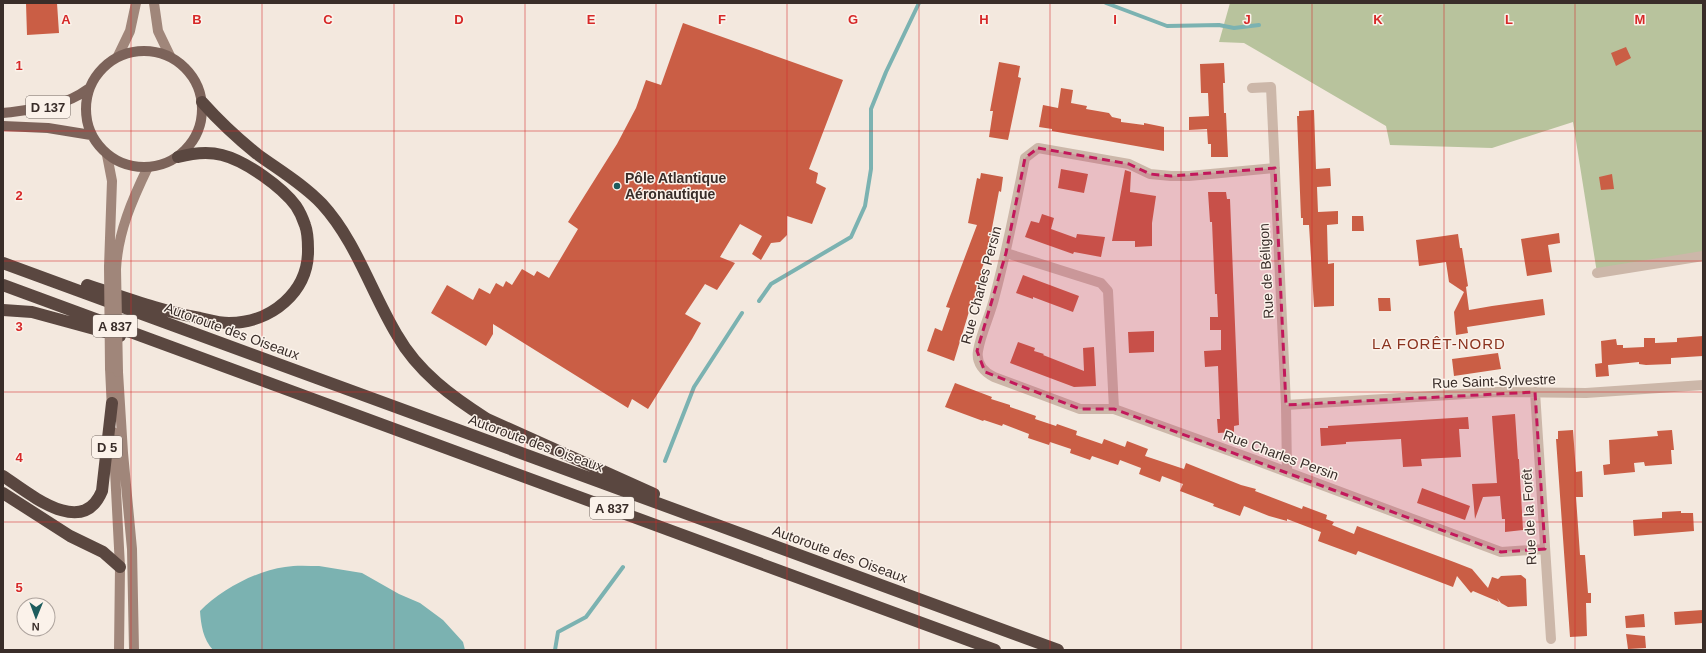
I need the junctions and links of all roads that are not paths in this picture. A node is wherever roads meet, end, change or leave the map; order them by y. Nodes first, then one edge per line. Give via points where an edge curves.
1 (136, 3) edge
2 (154, 3) edge
3 (118, 56) junction
4 (170, 56) junction
5 (1252, 88) dead end
6 (88, 89) junction
7 (202, 102) junction
8 (3, 113) edge
9 (3, 126) edge
10 (91, 135) junction
11 (107, 155) junction
12 (178, 157) junction
13 (148, 167) junction
14 (1275, 168) junction
15 (1006, 253) junction
16 (1703, 256) edge
17 (3, 258) edge
18 (3, 263) edge
19 (113, 268) junction
20 (1597, 274) dead end
21 (3, 285) edge
22 (3, 310) edge
23 (228, 367) junction
24 (114, 370) junction
25 (1703, 385) edge
26 (1535, 392) junction
27 (112, 403) junction
28 (1286, 406) junction
29 (1114, 409) junction
30 (1287, 472) junction
31 (3, 476) edge
32 (3, 493) edge
33 (754, 539) junction
34 (1545, 549) junction
35 (120, 567) junction
36 (1551, 640) dead end
37 (119, 650) edge
38 (134, 650) edge
39 (995, 650) edge
40 (1058, 650) edge

1 - 3 main road via 130,31
2 - 4 main road via 158,31
3 - 4 main road via 144,50
3 - 6 main road via 100,70
4 - 7 main road via 195,80
5 - 14 street, Rue de Béligon via 1271,87
6 - 8 main road, D 137 via 75,99 61,104
6 - 10 main road via 85,112
7 - 12 main road via 202,120 196,137
7 - 33 highway via 217,119 302,187 326,210 350,245 397,337 412,357 443,389 487,419
9 - 10 main road, D 137 via 48,128
10 - 11 main road
11 - 13 main road via 127,165
11 - 19 main road, D 5 via 112,181
12 - 13 main road via 159,166
12 - 17 highway via 201,152 224,155 260,175 296,206 306,227 307,266 303,278 290,298 273,312 229,323 187,316
13 - 19 main road, D 5 via 126,216
14 - 15 street, Rue Charles Persin via 1189,176 1150,174 1129,164 1038,148 1025,158
14 - 28 street, Rue de Béligon
15 - 29 street via 1101,283 1108,291
15 - 29 street, Rue Charles Persin via 978,351 979,361 985,372 1080,409
16 - 20 street
18 - 33 highway, Autoroute des Oiseaux / A 837
19 - 24 main road, D 5, bridge
21 - 23 highway, A 837
22 - 23 highway via 46,315
23 - 39 highway, A 837
24 - 27 main road, D 5
24 - 38 main road, D 5 via 132,549
25 - 26 street, Rue Saint-Sylvestre via 1586,393
26 - 28 street, Rue Saint-Sylvestre via 1498,392
26 - 34 street, Rue de la Forêt
27 - 31 highway, D 5 via 102,491 96,502 86,509 64,512
27 - 35 main road, D 5
28 - 30 street, Rue de Béligon
29 - 30 street, Rue Charles Persin
30 - 34 street, Rue Charles Persin via 1501,552
32 - 35 highway via 70,536 103,552
33 - 40 highway, Autoroute des Oiseaux / A 837
34 - 36 street, Rue de la Forêt
35 - 37 main road, D 5

